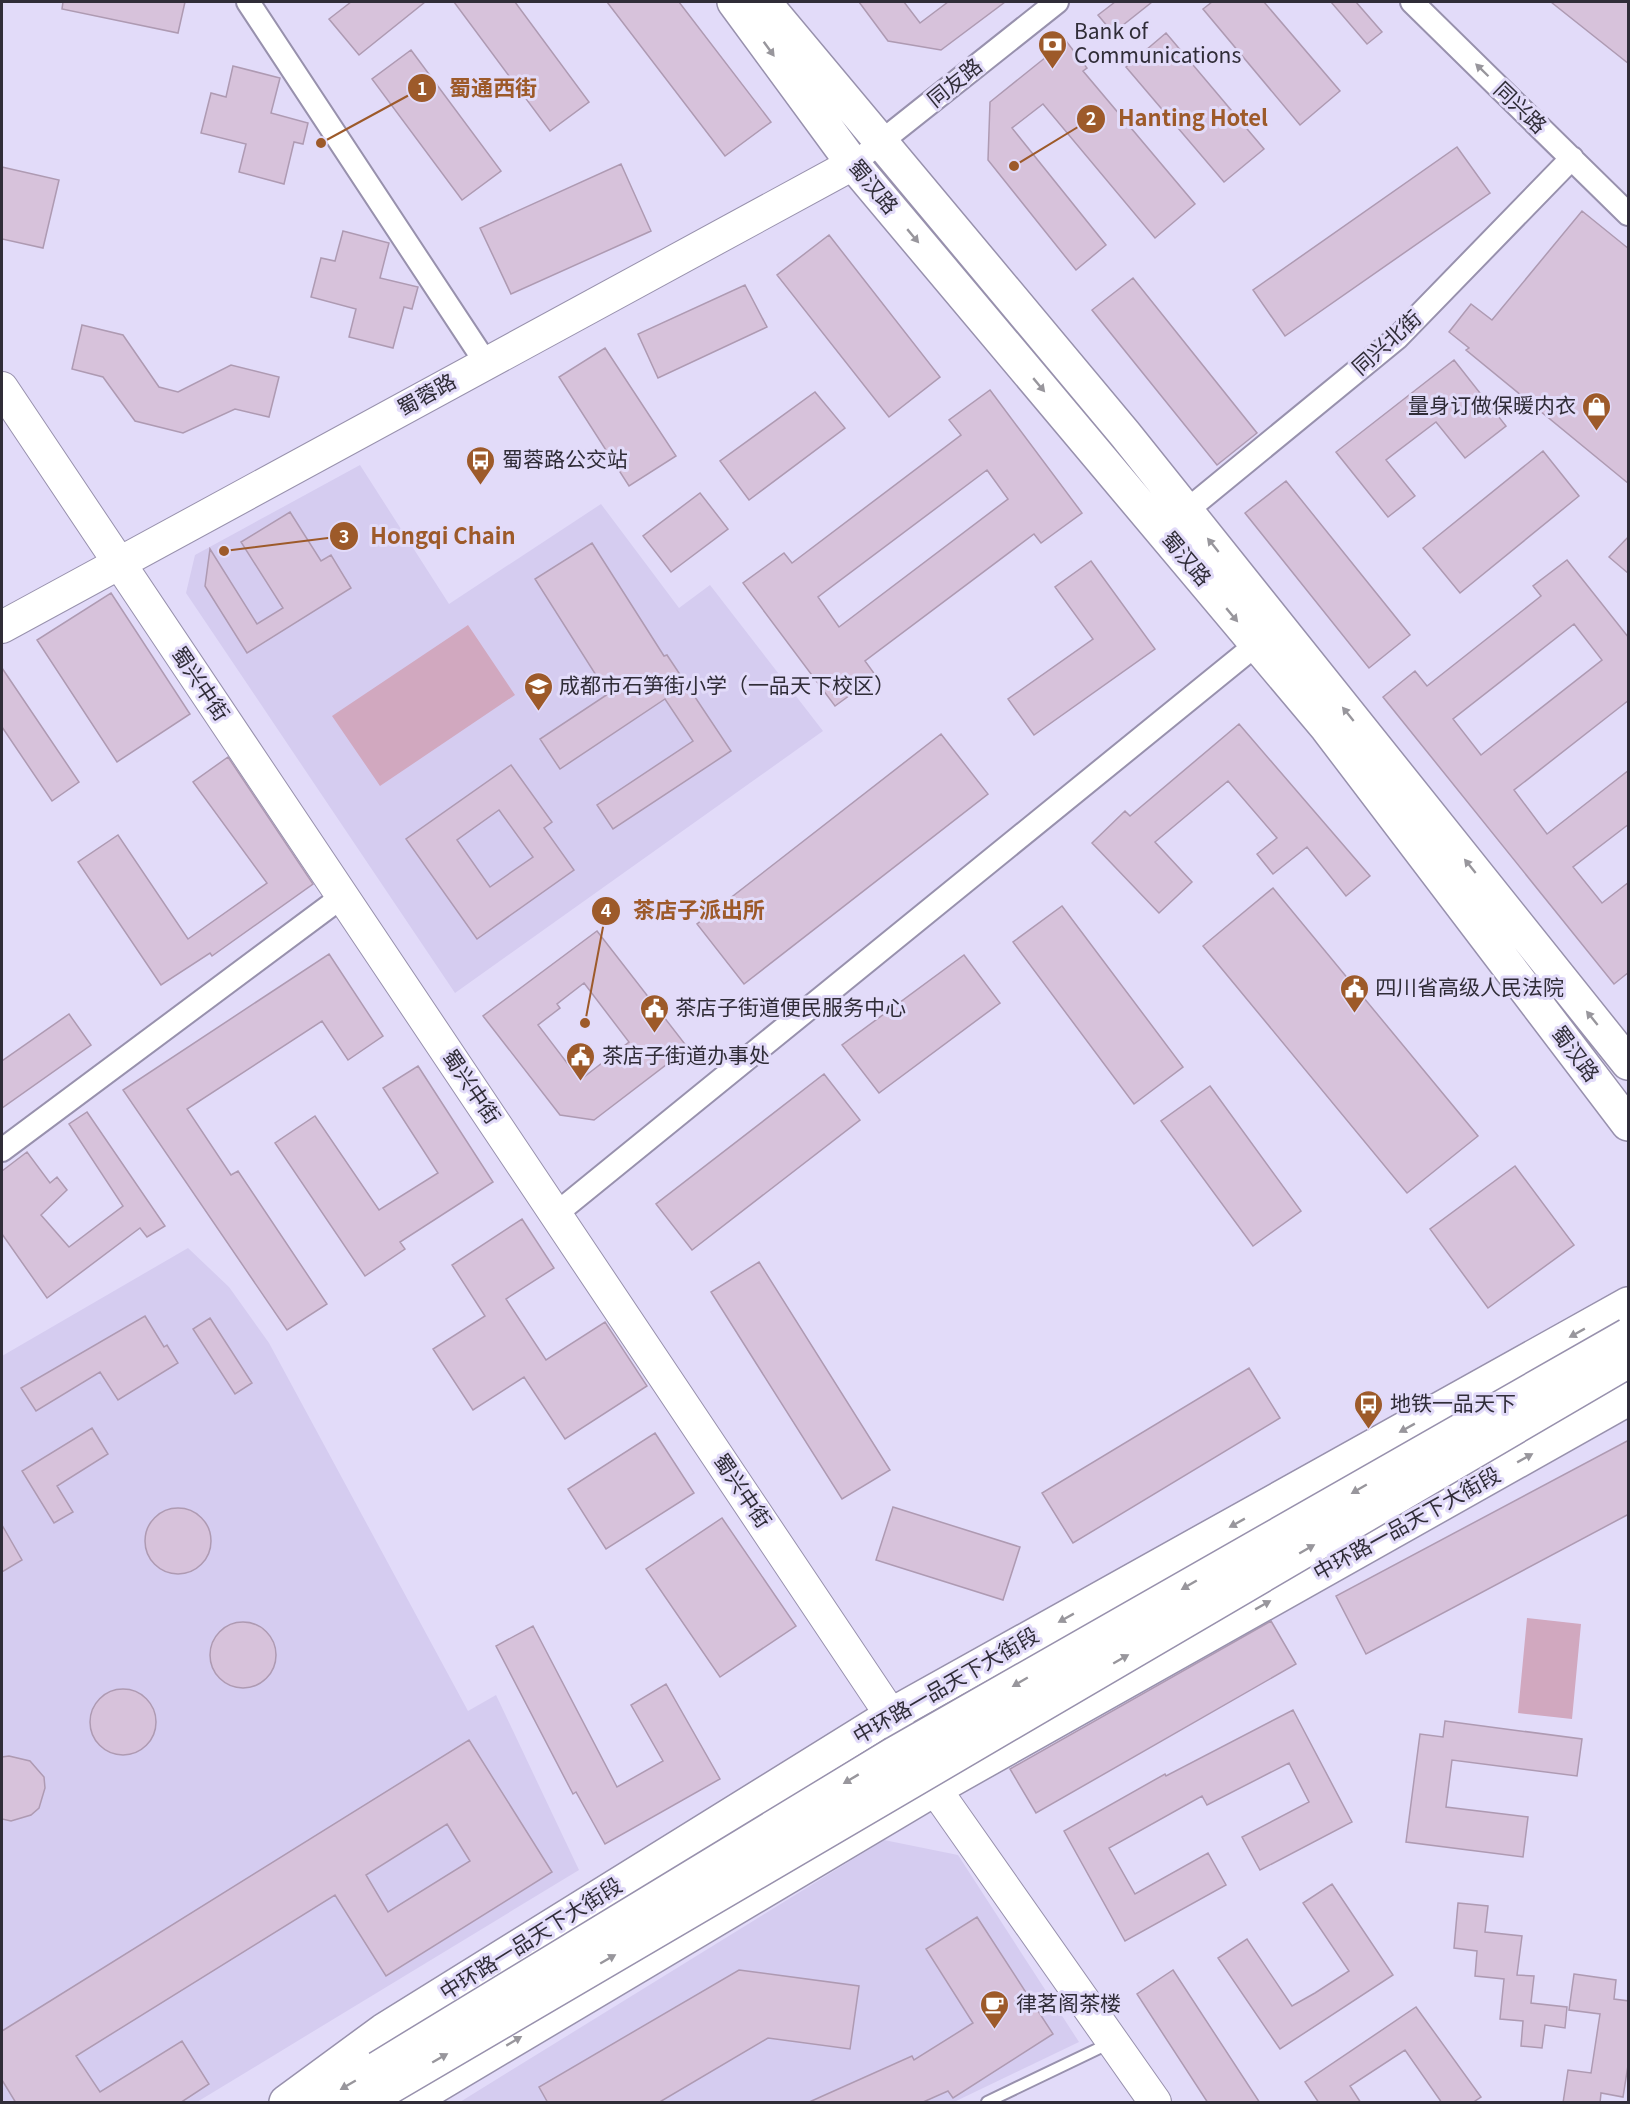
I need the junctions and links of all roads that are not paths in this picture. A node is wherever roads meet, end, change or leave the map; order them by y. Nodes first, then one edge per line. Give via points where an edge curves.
1 (248, 2) edge
2 (734, 2) edge
3 (764, 2) edge
4 (1412, 2) edge
5 (1049, 3) edge
6 (881, 142) junction
7 (1572, 158) junction
8 (853, 164) junction
9 (1629, 214) edge
10 (486, 363) junction
11 (2, 388) edge
12 (1186, 512) junction
13 (119, 564) junction
14 (2, 627) edge
15 (1257, 644) junction
16 (343, 896) junction
17 (1629, 1063) edge
18 (1629, 1124) edge
19 (2, 1150) edge
20 (557, 1213) junction
21 (1629, 1304) edge
22 (1629, 1335) edge
23 (1629, 1361) edge
24 (1629, 1399) edge
25 (891, 1715) junction
26 (935, 1789) junction
27 (1113, 2042) junction
28 (385, 2090) edge
29 (286, 2103) edge
30 (318, 2103) edge
31 (987, 2103) edge
32 (1155, 2103) edge

1 - 10 street
2 -> 8 main road, 蜀汉路
3 - 6 main road, 蜀汉路
7 -> 4 street, 同兴路
5 - 6 street, 同友路
6 - 8 street, 同友路
6 - 12 main road, 蜀汉路
7 - 9 street, 同兴路
7 - 12 street, 同兴北街 via 1397,338
8 - 10 street, 蜀蓉路
8 -> 15 main road, 蜀汉路
10 - 13 street, 蜀蓉路
11 - 13 street, 蜀兴中街
17 -> 12 main road, 蜀汉路
13 - 14 street, 蜀蓉路
13 - 16 street, 蜀兴中街
15 - 18 main road, 蜀汉路 via 1327,728
15 - 20 street
16 - 19 street
16 - 20 street, 蜀兴中街
20 - 25 street, 蜀兴中街
21 -> 25 main road, 中环路一品天下大街段
22 -> 28 main road, bridge via 892,1755
28 -> 23 main road, bridge
26 -> 24 main road, 中环路一品天下大街段
25 - 26 street, 蜀兴中街
25 - 29 main road, 中环路一品天下大街段 via 384,2030
26 - 27 street, 蜀兴中街
28 -> 26 main road, 中环路一品天下大街段
27 - 31 lane
27 - 32 street, 蜀兴中街
28 -> 30 main road, 中环路一品天下大街段

